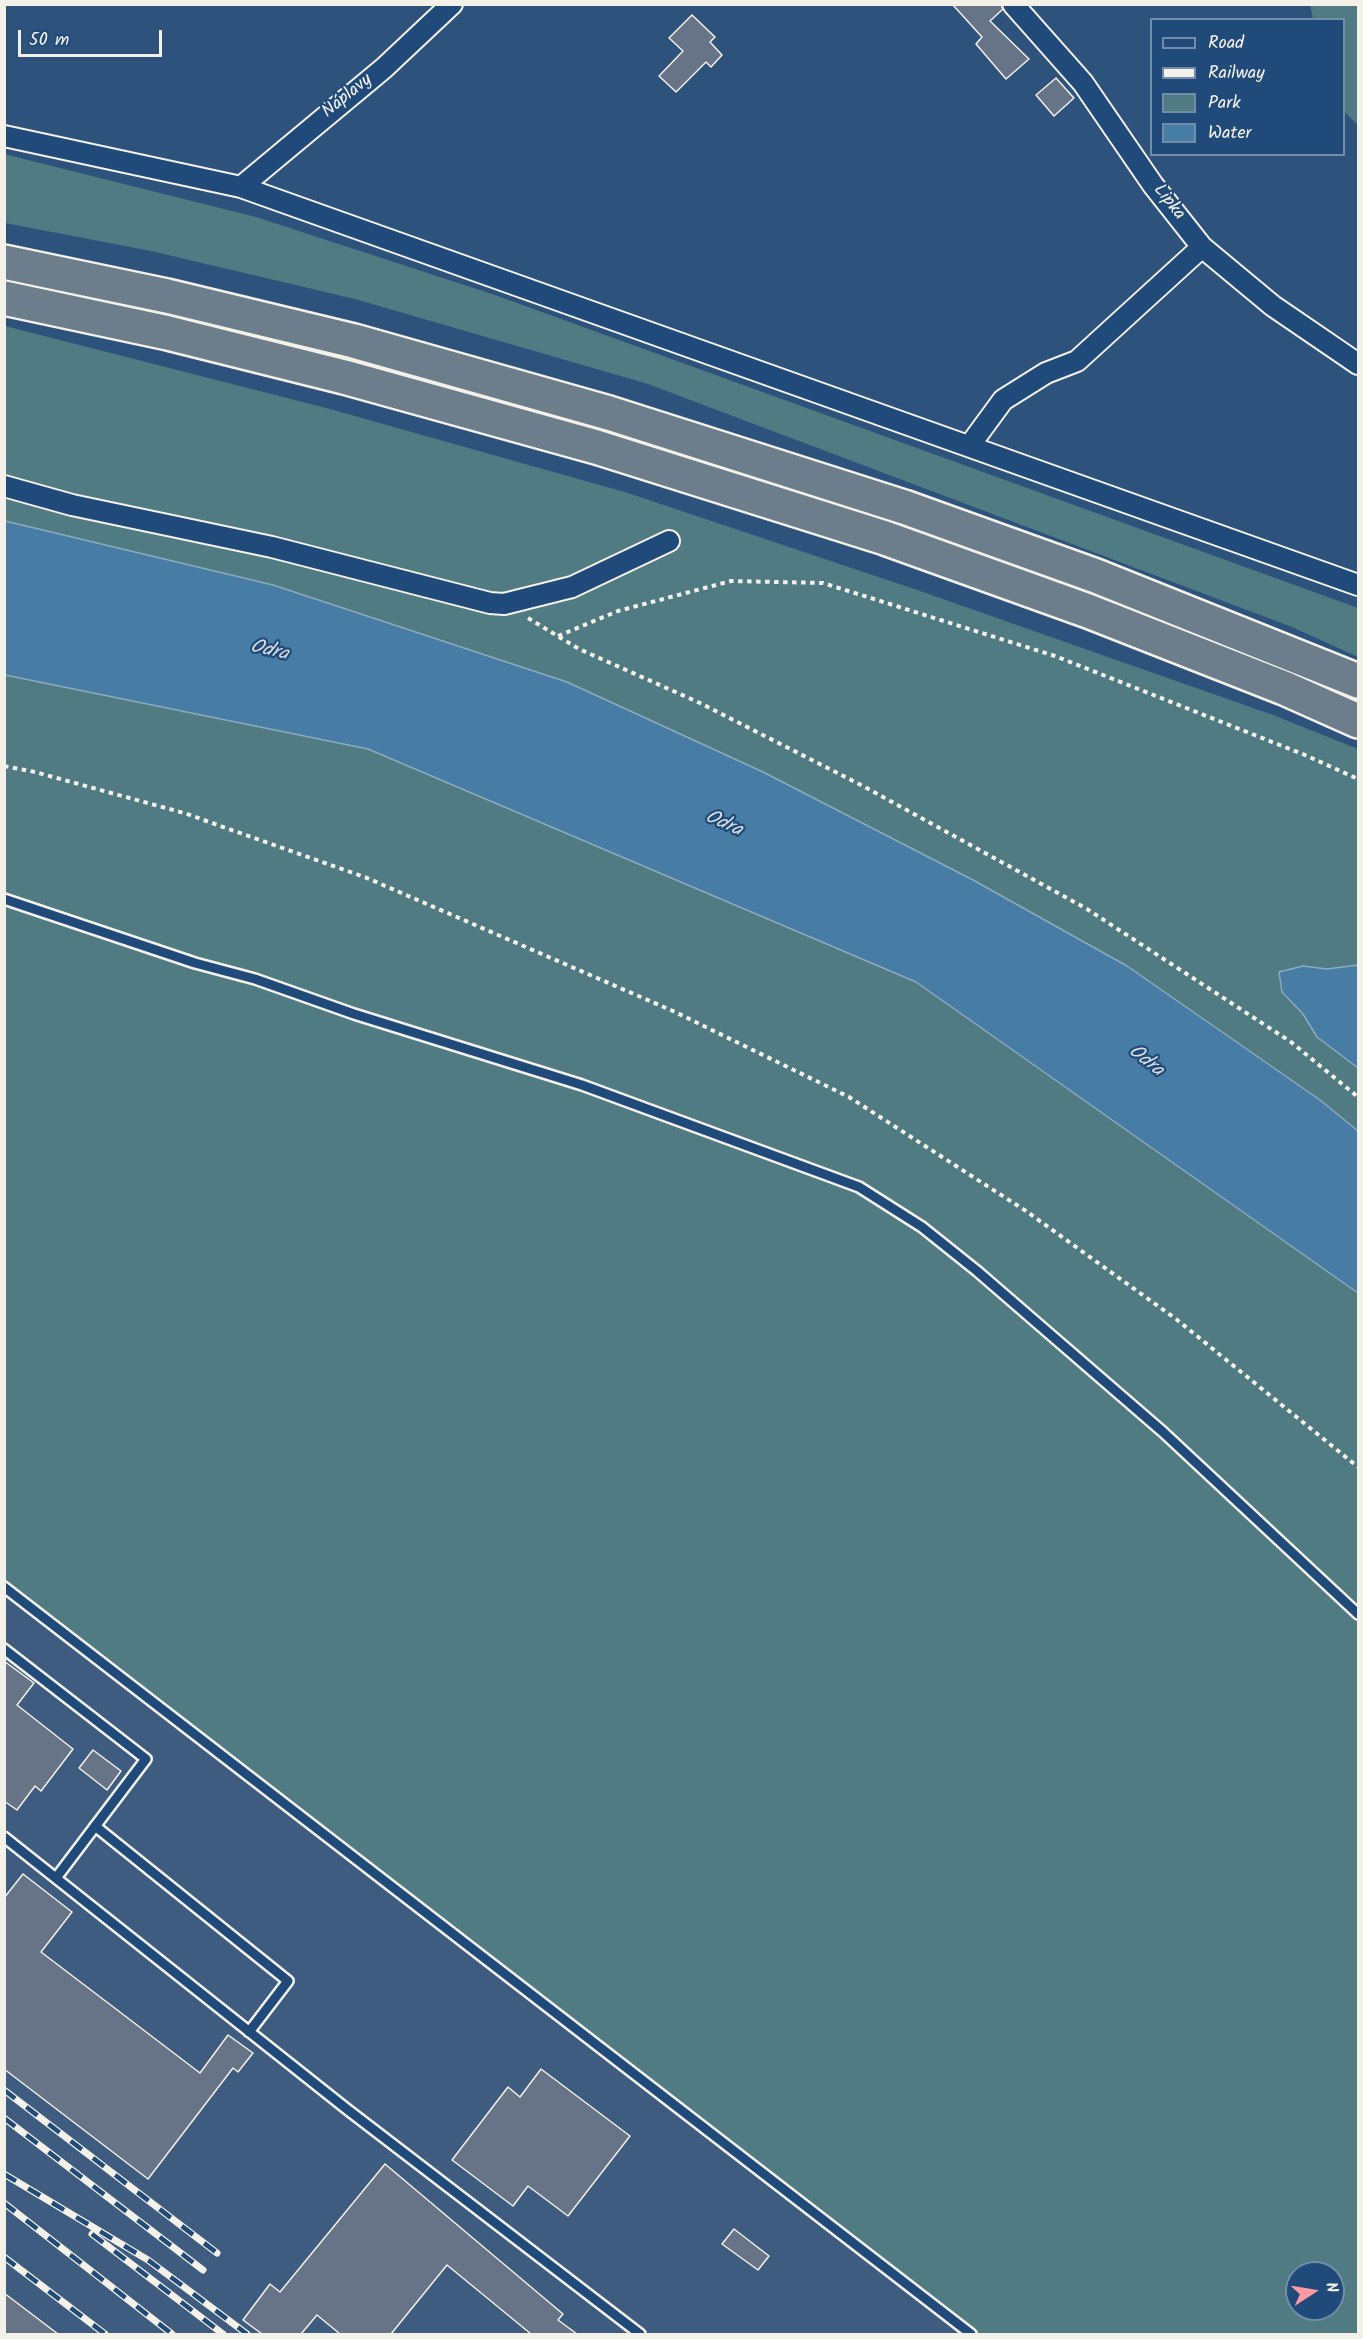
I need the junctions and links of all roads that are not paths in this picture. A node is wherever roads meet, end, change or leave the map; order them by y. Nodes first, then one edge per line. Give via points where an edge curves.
1 (452, 4) edge
2 (1013, 4) edge
3 (4, 136) edge
4 (241, 187) junction
5 (1202, 247) junction
6 (4, 262) edge
7 (4, 298) edge
8 (1359, 364) edge
9 (970, 445) junction
10 (4, 486) edge
11 (669, 541) dead end
12 (1359, 585) edge
13 (1359, 681) edge
14 (1359, 721) edge
15 (4, 899) edge
16 (4, 1587) edge
17 (1359, 1614) edge
18 (4, 1649) edge
19 (95, 1826) junction
20 (4, 1837) edge
21 (56, 1878) junction
22 (249, 2032) junction
23 (640, 2334) edge
24 (971, 2334) edge

1 - 4 street, Náplavy via 384,68
2 - 5 street, Lipka via 1083,83 1153,185
3 - 4 street
4 - 9 street
5 - 8 street, Lipka via 1273,306
5 - 9 street via 1077,361 1046,373 1003,400
6 - 13 highway via 354,341 609,413 904,507 1096,576
7 - 14 highway via 168,333 596,447 942,558 1099,615
9 - 12 street
10 - 11 street via 72,505 272,547 490,603 504,604 572,587
15 - 17 lane via 582,1085 859,1187 922,1227 977,1271 1163,1432
16 - 24 lane
18 - 19 lane via 146,1759
19 - 21 lane
19 - 22 lane via 288,1981
20 - 21 lane
21 - 22 lane
22 - 23 lane

